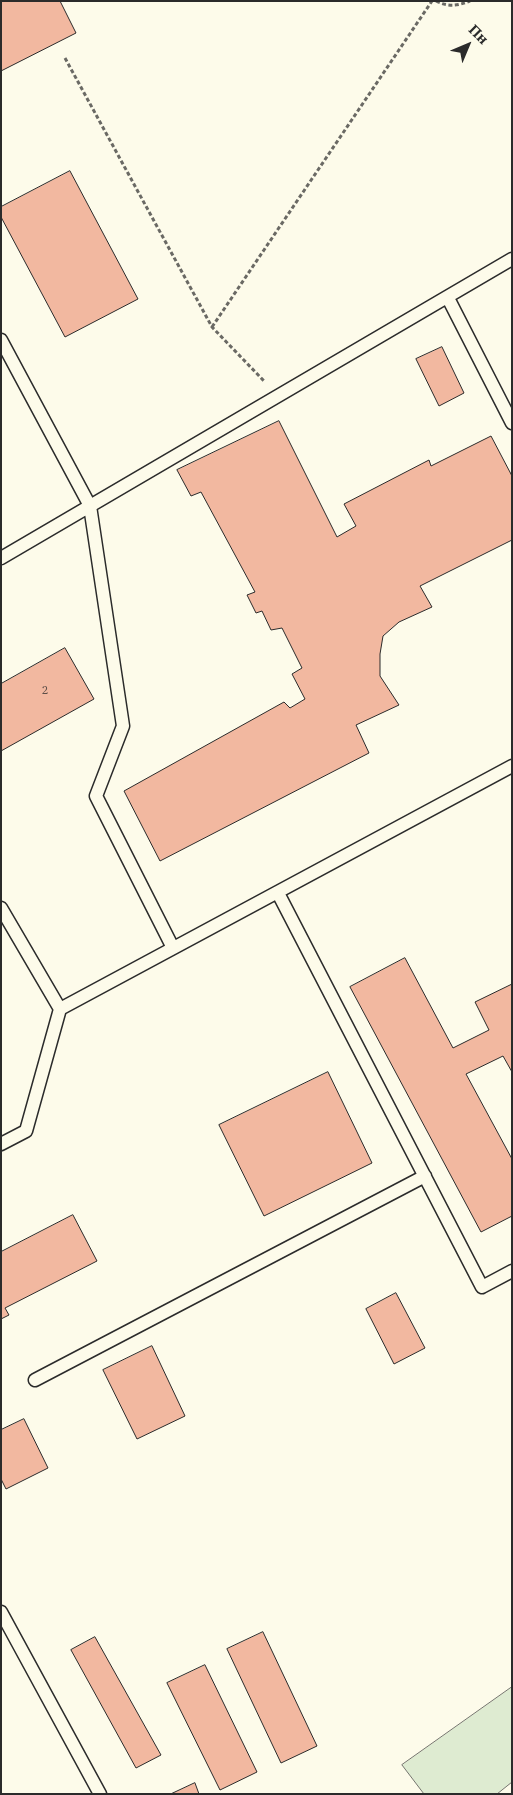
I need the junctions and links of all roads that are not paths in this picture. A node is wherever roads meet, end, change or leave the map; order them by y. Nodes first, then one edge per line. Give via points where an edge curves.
1 (512, 259) edge
2 (448, 298) junction
3 (1, 340) edge
4 (512, 423) edge
5 (90, 506) junction
6 (1, 558) edge
7 (512, 766) edge
8 (278, 893) junction
9 (1, 908) edge
10 (174, 948) junction
11 (60, 1009) junction
12 (1, 1144) edge
13 (425, 1176) junction
14 (512, 1271) edge
15 (35, 1380) dead end
16 (1, 1612) edge
17 (100, 1794) edge

1 - 2 lane
2 - 4 lane
2 - 5 lane
3 - 5 lane
5 - 6 lane
5 - 10 lane via 123,726 96,796
7 - 8 lane
8 - 10 lane
8 - 13 lane
9 - 11 lane
10 - 11 lane
11 - 12 lane via 26,1131
13 - 14 lane via 482,1287
13 - 15 lane
16 - 17 lane

